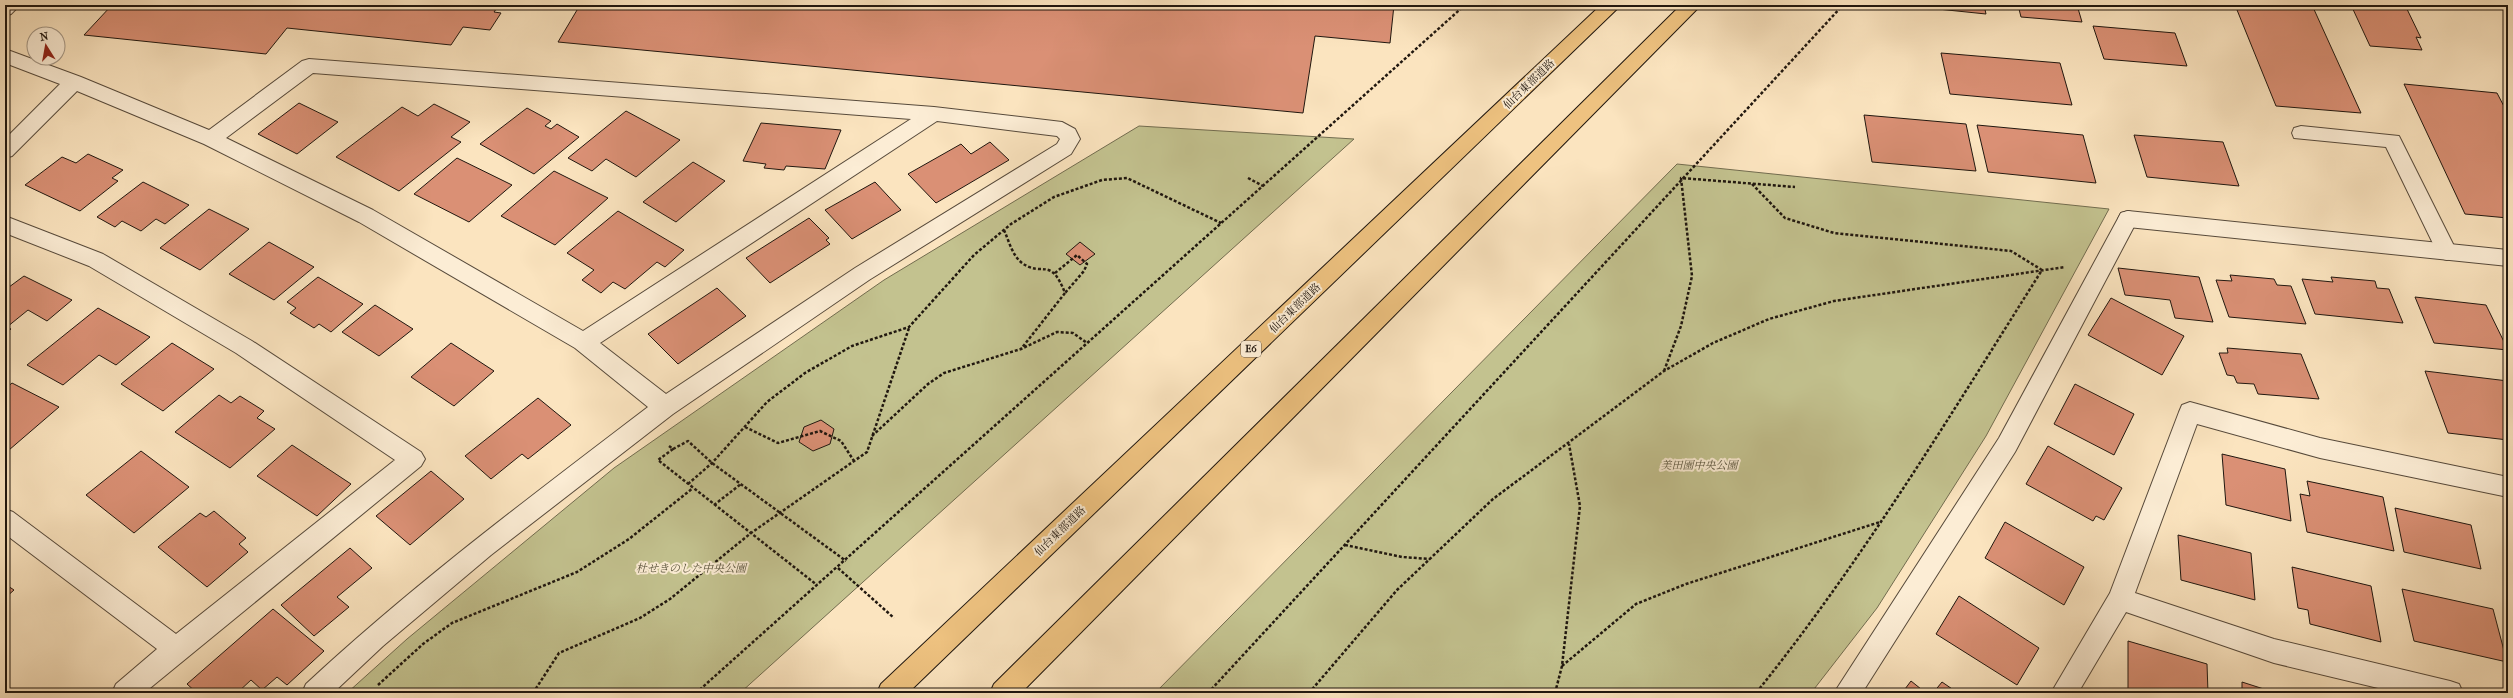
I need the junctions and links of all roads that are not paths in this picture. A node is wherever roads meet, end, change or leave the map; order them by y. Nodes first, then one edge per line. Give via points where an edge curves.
1 (11, 5) edge
2 (1612, 5) edge
3 (1692, 5) edge
4 (5, 10) edge
5 (5, 56) edge
6 (74, 82) junction
7 (934, 114) junction
8 (2301, 133) dead end
9 (211, 139) junction
10 (5, 151) edge
11 (5, 224) edge
12 (2447, 252) junction
13 (2508, 258) edge
14 (582, 342) junction
15 (665, 407) junction
16 (2508, 487) edge
17 (5, 520) edge
18 (2120, 599) junction
19 (176, 649) junction
20 (125, 693) edge
21 (315, 693) edge
22 (890, 693) edge
23 (1002, 693) edge
24 (1846, 693) edge
25 (2064, 693) edge
26 (2450, 693) edge

1 - 4 street
2 - 22 highway, 仙台東部道路 / E6
3 - 23 highway
5 - 6 street
6 - 9 street
6 - 10 street
7 - 9 street via 309,66
7 - 14 street
7 - 15 street via 1062,129 1070,139 1064,149 862,274
8 - 12 lane via 2392,141
9 - 14 street via 366,216
11 - 19 street via 96,260 244,347 413,459
12 - 13 street
12 - 24 street via 2128,219 2007,446
14 - 15 street
15 - 21 street via 482,547 374,638
16 - 18 street via 2320,448 2190,412
17 - 19 street
18 - 25 street
18 - 26 street via 2274,651
19 - 20 street

